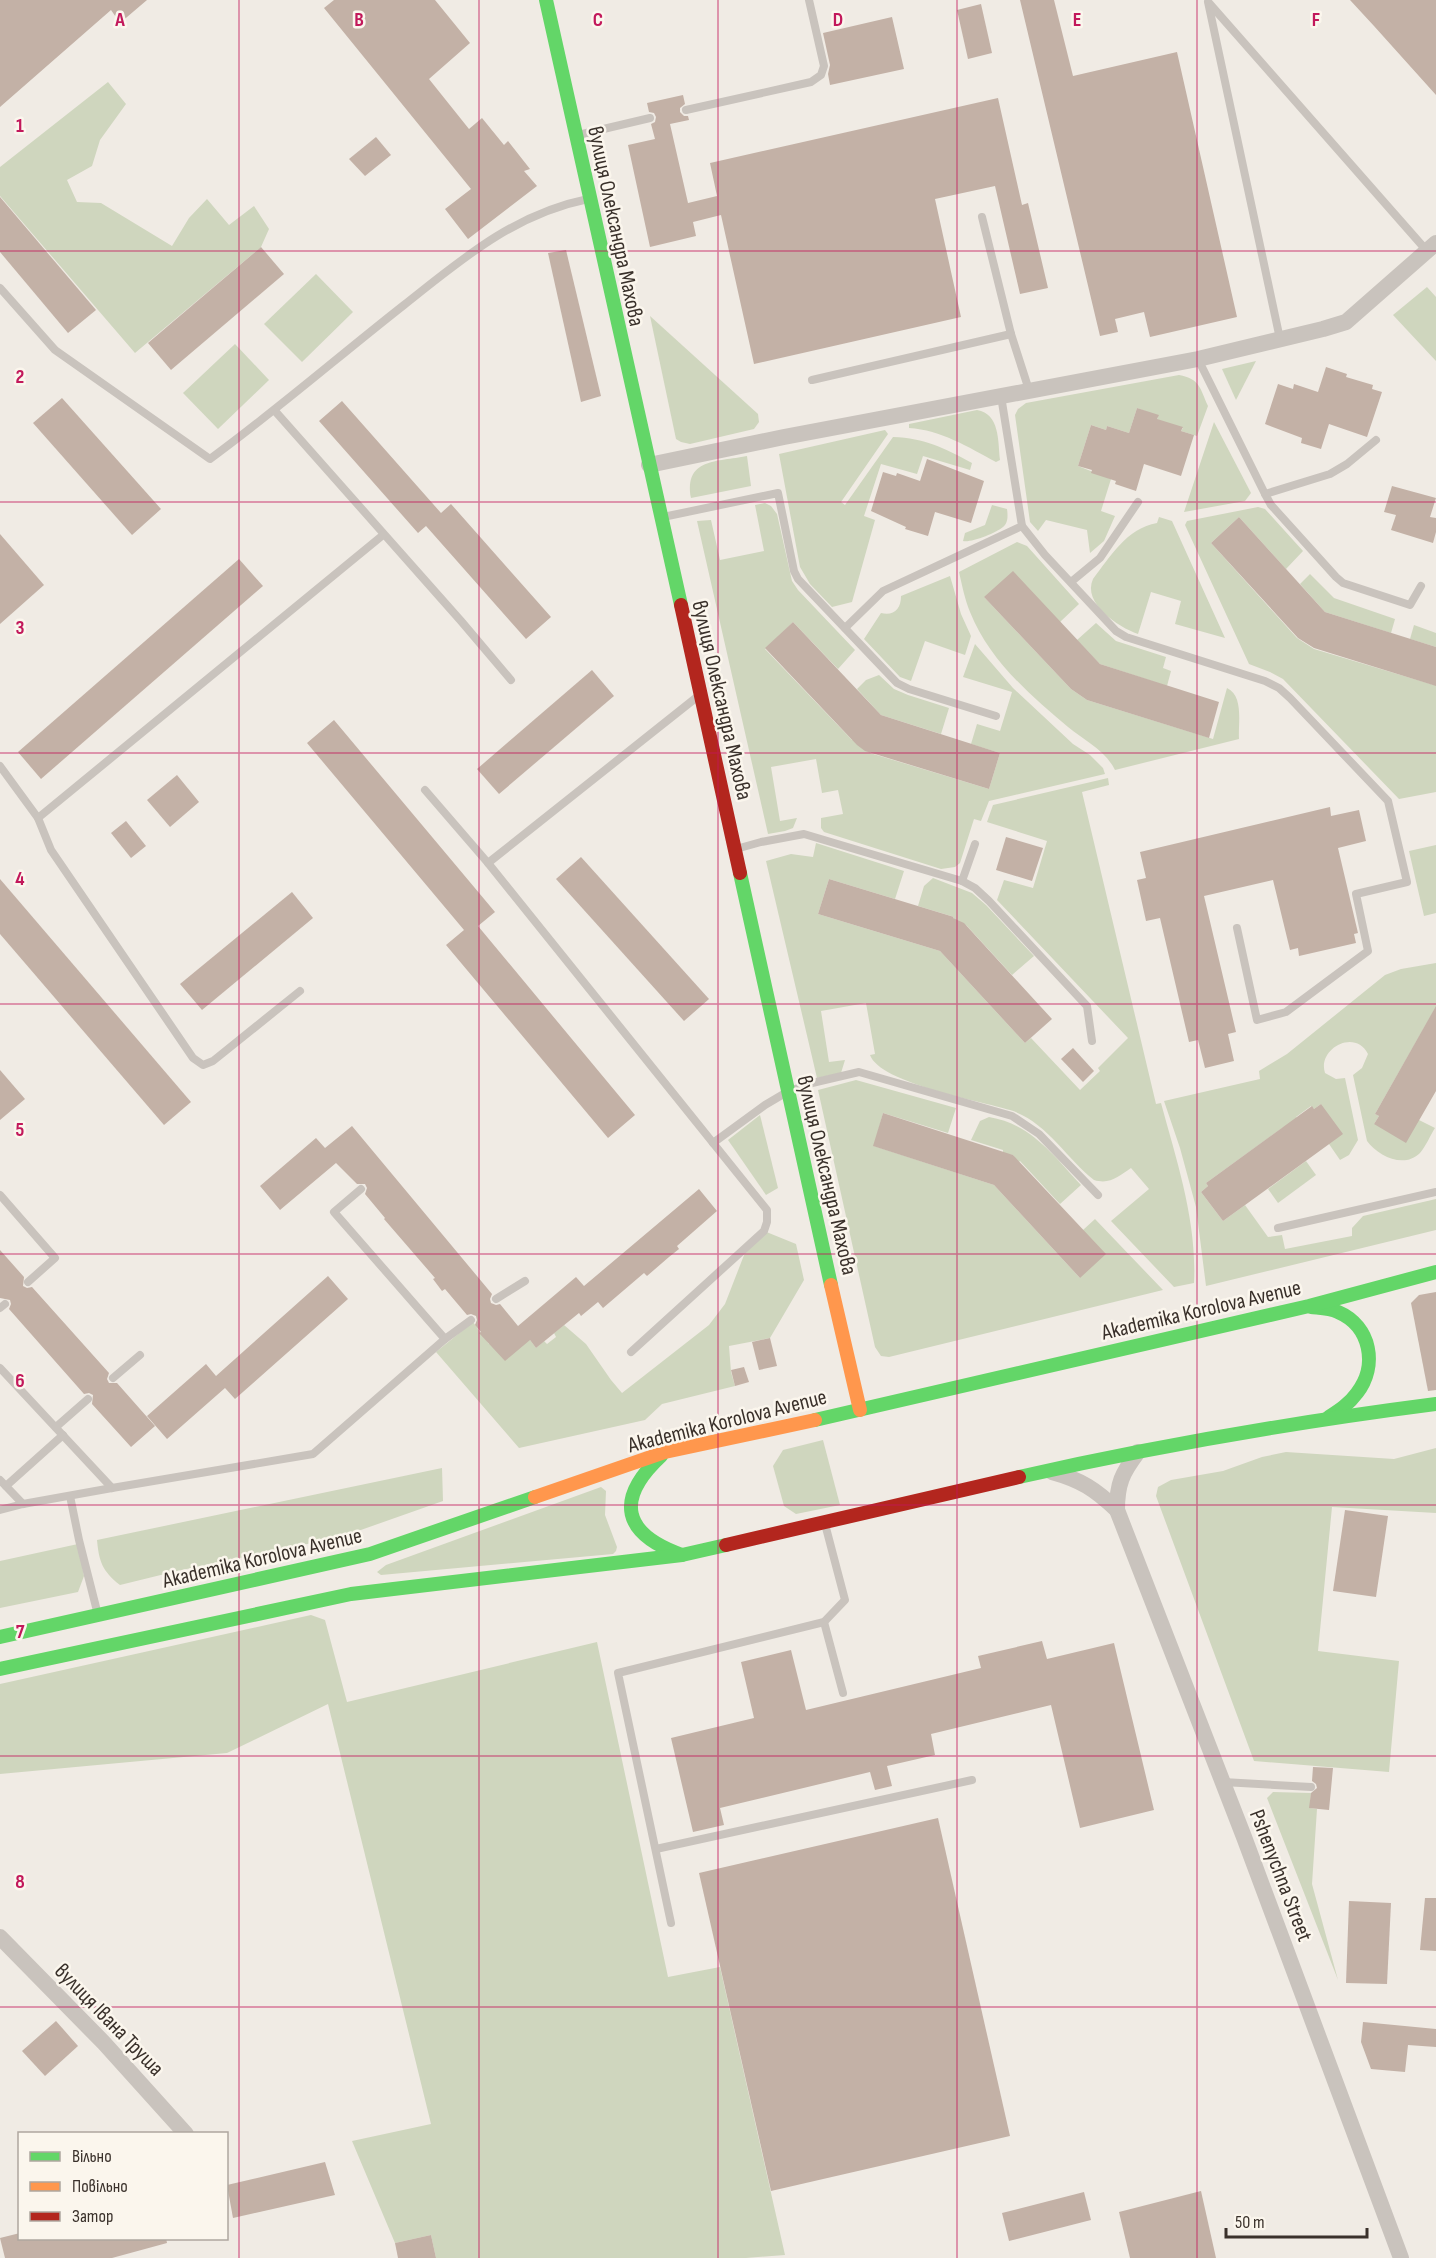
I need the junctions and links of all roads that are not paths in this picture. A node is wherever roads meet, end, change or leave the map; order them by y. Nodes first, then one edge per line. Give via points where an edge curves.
1 (546, 0) edge
2 (809, 0) edge
3 (1207, 1) edge
4 (686, 110) dead end
5 (650, 118) dead end
6 (575, 136) junction
7 (589, 199) junction
8 (982, 217) dead end
9 (1431, 247) edge
10 (0, 288) edge
11 (1011, 334) junction
12 (1280, 339) junction
13 (1198, 359) junction
14 (812, 380) dead end
15 (1029, 390) junction
16 (1001, 396) junction
17 (274, 411) junction
18 (1376, 440) dead end
19 (649, 465) junction
20 (1264, 494) junction
21 (1138, 502) dead end
22 (660, 518) junction
23 (1022, 526) junction
24 (383, 535) junction
25 (1071, 582) junction
26 (1421, 586) dead end
27 (845, 628) junction
28 (511, 680) dead end
29 (699, 694) junction
30 (996, 716) dead end
31 (0, 766) edge
32 (425, 790) dead end
33 (38, 818) junction
34 (975, 844) dead end
35 (735, 849) junction
36 (488, 862) junction
37 (962, 881) junction
38 (1237, 928) dead end
39 (300, 992) dead end
40 (1092, 1041) dead end
41 (787, 1092) junction
42 (713, 1143) junction
43 (361, 1189) dead end
44 (1436, 1192) edge
45 (0, 1195) edge
46 (1098, 1195) dead end
47 (1278, 1228) dead end
48 (1436, 1272) edge
49 (525, 1281) dead end
50 (28, 1282) dead end
51 (496, 1299) dead end
52 (1309, 1306) junction
53 (471, 1320) dead end
54 (445, 1339) junction
55 (631, 1352) dead end
56 (140, 1355) dead end
57 (0, 1368) edge
58 (113, 1378) dead end
59 (88, 1399) dead end
60 (1436, 1404) edge
61 (860, 1410) junction
62 (1327, 1418) junction
63 (56, 1427) junction
64 (63, 1435) junction
65 (665, 1452) junction
66 (1138, 1452) junction
67 (1047, 1471) junction
68 (3, 1483) edge
69 (112, 1488) junction
70 (70, 1496) junction
71 (23, 1504) junction
72 (0, 1510) edge
73 (1117, 1510) junction
74 (825, 1524) junction
75 (682, 1555) junction
76 (99, 1616) junction
77 (824, 1622) junction
78 (0, 1637) edge
79 (0, 1669) edge
80 (843, 1693) dead end
81 (972, 1780) dead end
82 (1223, 1782) junction
83 (1311, 1787) dead end
84 (656, 1849) junction
85 (671, 1923) dead end
86 (0, 1937) edge
87 (185, 2132) edge
88 (1401, 2258) edge

1 - 6 main road, вулиця Олександра Махова
2 - 4 lane via 824,66 821,75 812,82
3 - 9 lane
3 - 12 lane
5 - 6 lane
6 - 7 main road, вулиця Олександра Махова
7 - 17 lane via 537,214 478,247
7 - 19 main road, вулиця Олександра Махова
8 - 11 lane
9 - 12 street via 1346,322
10 - 17 lane via 55,350 210,459
11 - 14 lane
11 - 15 lane
12 - 13 street
13 - 15 street
13 - 20 lane
15 - 16 street
16 - 19 street
16 - 23 lane
17 - 24 lane
18 - 20 lane via 1330,474
19 - 22 main road, вулиця Олександра Махова
20 - 26 lane via 1343,583 1410,605
21 - 25 lane via 1100,558
22 - 27 lane via 778,493 794,571
22 - 29 main road, вулиця Олександра Махова
23 - 25 lane
23 - 27 lane via 883,591
24 - 28 lane
24 - 33 lane
25 - 38 lane via 1107,623 1126,637 1278,688 1388,801 1407,882 1356,894 1368,951 1286,1012 1257,1020
27 - 30 lane via 897,683
29 - 35 main road, вулиця Олександра Махова
29 - 36 lane
31 - 33 lane
32 - 36 lane
33 - 39 lane via 51,849 193,1058 203,1065
34 - 37 lane
35 - 37 lane via 804,834
35 - 41 main road, вулиця Олександра Махова
36 - 42 lane
37 - 40 lane via 989,901 1087,1006
41 - 42 lane
41 - 46 lane via 859,1072 1012,1116 1039,1134
41 - 61 main road, вулиця Олександра Махова
42 - 55 lane via 767,1210 764,1231
43 - 54 lane via 334,1212
44 - 47 lane
45 - 50 lane via 55,1258
48 - 52 main road, Akademika Korolova Avenue
49 - 51 lane
52 - 61 main road, Akademika Korolova Avenue
52 - 62 main road via 1336,1311 1352,1320 1365,1335 1372,1356 1361,1389 1348,1405
53 - 54 lane
54 - 69 lane via 313,1454
56 - 58 lane
57 - 63 lane
59 - 63 lane
60 - 62 main road
61 - 65 main road, Akademika Korolova Avenue
62 - 66 main road
63 - 64 lane
64 - 68 lane
64 - 69 lane
65 - 75 main road via 636,1482 632,1512 648,1539
65 - 76 main road, Akademika Korolova Avenue via 370,1554
66 - 67 main road
66 - 73 street, Pshenychna Street via 1117,1488
67 - 73 street, Pshenychna Street via 1089,1485
67 - 74 main road
68 - 71 lane
69 - 70 lane
70 - 71 lane
70 - 76 lane
71 - 72 lane
73 - 82 street, Pshenychna Street
74 - 75 main road
74 - 77 lane via 845,1600
75 - 79 main road via 351,1593
76 - 78 main road, Akademika Korolova Avenue
77 - 80 lane
77 - 84 lane via 618,1673
81 - 84 lane
82 - 83 lane
82 - 88 street, Pshenychna Street
84 - 85 lane
86 - 87 street, вулиця Івана Труша

